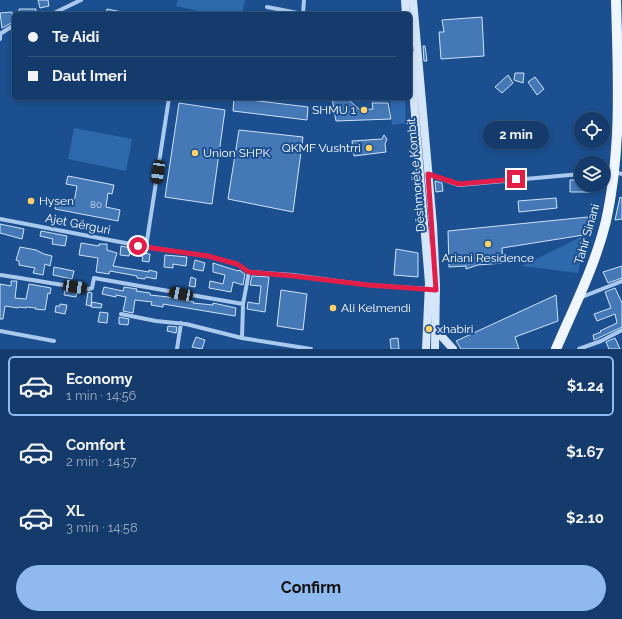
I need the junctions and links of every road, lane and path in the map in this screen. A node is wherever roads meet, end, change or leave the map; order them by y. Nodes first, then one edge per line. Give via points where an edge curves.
1 (81, 0) edge
2 (304, 0) edge
3 (405, 0) edge
4 (413, 0) edge
5 (610, 0) edge
6 (616, 0) edge
7 (267, 7) dead end
8 (56, 12) edge
9 (293, 12) edge
10 (303, 12) edge
11 (406, 12) edge
12 (12, 26) edge
13 (0, 34) edge
14 (413, 38) edge
15 (0, 39) edge
16 (412, 67) edge
17 (169, 100) edge
18 (418, 106) junction
19 (612, 173) edge
20 (428, 174) junction
21 (574, 175) edge
22 (0, 219) edge
23 (146, 247) junction
24 (249, 272) junction
25 (0, 275) edge
26 (622, 281) edge
27 (433, 290) junction
28 (579, 298) junction
29 (242, 304) junction
30 (121, 314) dead end
31 (181, 323) junction
32 (431, 328) junction
33 (622, 330) edge
34 (0, 331) edge
35 (242, 338) junction
36 (54, 341) dead end
37 (178, 349) edge
38 (311, 349) edge
39 (426, 349) edge
40 (434, 349) edge
41 (453, 349) edge
42 (550, 349) edge
43 (556, 349) edge
44 (579, 349) edge

1 - 8 street
2 - 10 street
3 - 11 street
4 - 14 street, Dëshmorët e Kombit
5 - 19 main road, Tahir Sinani
6 - 19 main road, Tahir Sinani via 619,98
7 - 9 street
12 - 13 street
13 - 15 street
14 - 18 street, Dëshmorët e Kombit
16 - 18 street, Dëshmorët e Kombit
17 - 23 street
18 - 20 street, Dëshmorët e Kombit
18 - 27 street, Dëshmorët e Kombit
19 - 28 main road, Tahir Sinani via 606,221
19 - 42 main road, Tahir Sinani via 589,258
20 - 21 street via 459,184
20 - 27 street, Dëshmorët e Kombit
22 - 23 street, Ajet Gërguri
23 - 24 street, Ajet Gërguri via 208,256 237,264
24 - 27 street, Ajet Gërguri
24 - 29 street
25 - 29 street via 89,289 92,288 94,278
26 - 28 street
27 - 32 street, Dëshmorët e Kombit
28 - 43 main road, Tahir Sinani
29 - 35 street
30 - 31 street
31 - 35 street
31 - 37 street
32 - 39 street, Dëshmorët e Kombit
32 - 40 street, Dëshmorët e Kombit
32 - 41 street
33 - 44 street
34 - 36 street
35 - 38 street

